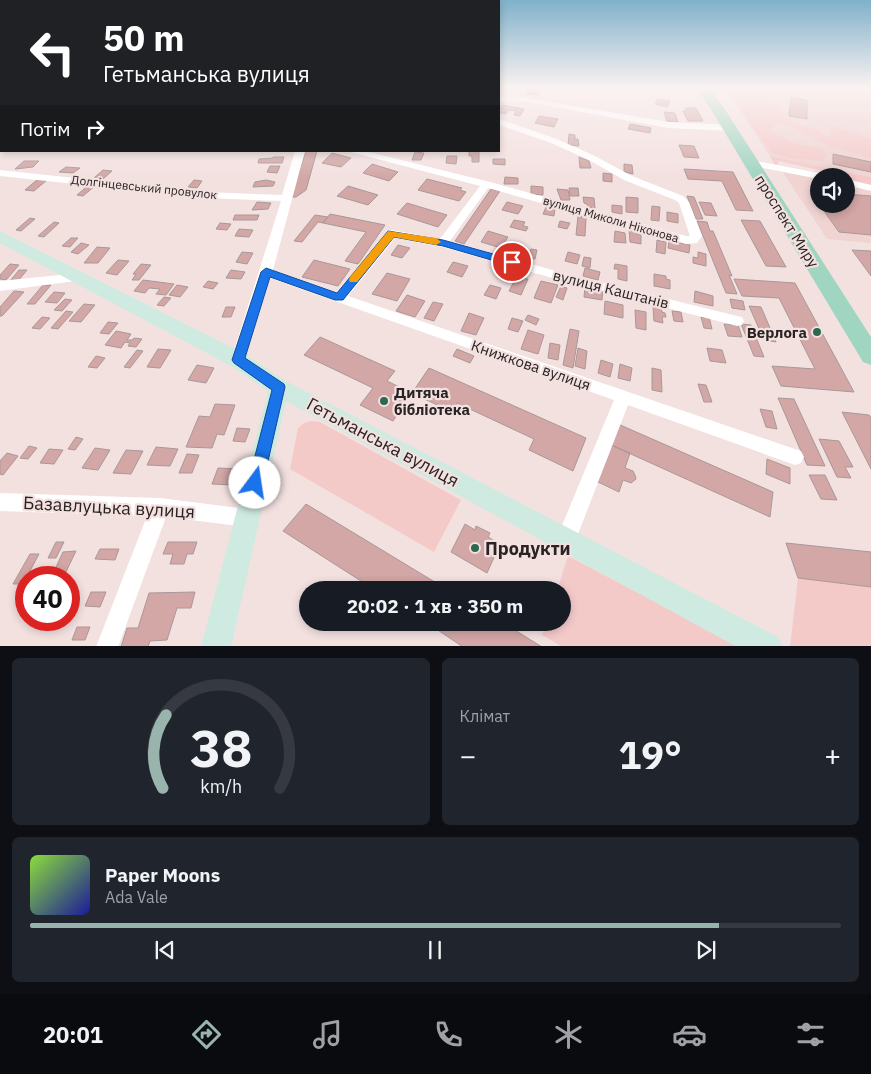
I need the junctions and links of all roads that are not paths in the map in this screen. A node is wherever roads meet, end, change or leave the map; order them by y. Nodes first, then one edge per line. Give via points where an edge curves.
1 (624, 117) edge
2 (723, 117) edge
3 (500, 122) edge
4 (730, 128) junction
5 (300, 152) edge
6 (356, 152) edge
7 (751, 163) junction
8 (0, 172) edge
9 (810, 174) edge
10 (486, 184) junction
11 (855, 184) edge
12 (871, 188) edge
13 (288, 198) junction
14 (0, 236) edge
15 (443, 243) junction
16 (266, 272) junction
17 (78, 277) junction
18 (0, 286) edge
19 (339, 298) junction
20 (737, 321) dead end
21 (871, 356) edge
22 (238, 360) junction
23 (279, 387) junction
24 (623, 397) junction
25 (795, 457) dead end
26 (0, 502) edge
27 (160, 506) junction
28 (247, 518) junction
29 (566, 540) junction
30 (107, 646) edge
31 (216, 646) edge
32 (768, 646) edge

1 - 4 street via 668,125
2 - 4 main road, проспект Миру
3 - 10 street, вулиця Миколи Ніконова via 554,141 628,178 679,198 684,202 696,236 693,240 686,240
4 - 7 main road, проспект Миру
5 - 13 street
6 - 10 street, вулиця Миколи Ніконова
7 - 9 street
7 - 21 main road, проспект Миру
8 - 13 street, Долгінцевський провулок via 206,195
10 - 15 street
11 - 12 street
13 - 16 street
14 - 17 street, Гетьманська вулиця
15 - 19 street, вулиця Каштанів via 392,234
15 - 20 street, вулиця Каштанів
16 - 19 street, Книжкова вулиця
16 - 22 street
17 - 18 street
17 - 22 street, Гетьманська вулиця
19 - 24 street, Книжкова вулиця
22 - 23 street, Гетьманська вулиця
23 - 28 street
23 - 29 street, Гетьманська вулиця
24 - 25 street, Книжкова вулиця
24 - 29 street
26 - 27 street, Базавлуцька вулиця
27 - 28 street, Базавлуцька вулиця
27 - 30 street
28 - 31 street
29 - 32 street, Гетьманська вулиця

